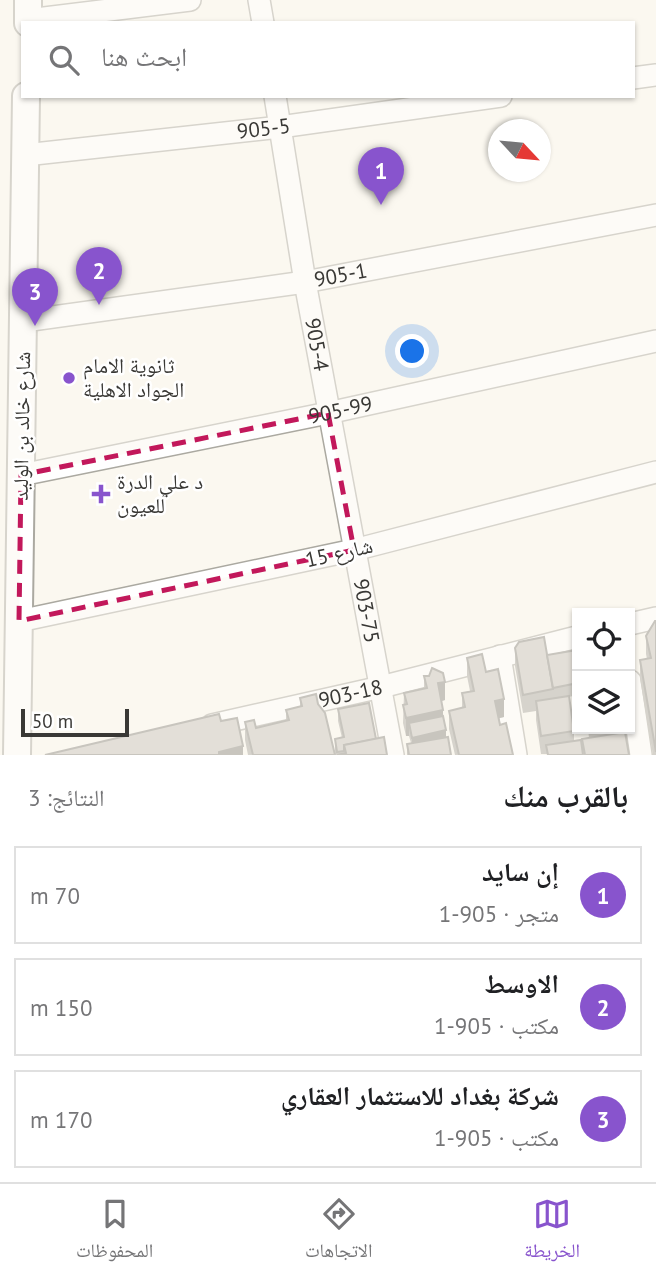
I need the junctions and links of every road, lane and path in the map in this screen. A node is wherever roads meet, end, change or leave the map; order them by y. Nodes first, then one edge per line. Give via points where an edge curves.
1 (190, 0) edge
2 (259, 0) edge
3 (28, 14) edge
4 (263, 21) edge
5 (656, 75) edge
6 (635, 78) edge
7 (26, 98) edge
8 (275, 98) edge
9 (487, 98) edge
10 (280, 127) junction
11 (24, 155) junction
12 (656, 215) edge
13 (305, 282) junction
14 (24, 321) junction
15 (656, 341) edge
16 (328, 413) junction
17 (656, 472) edge
18 (22, 475) junction
19 (354, 550) junction
20 (656, 618) edge
21 (19, 621) junction
22 (635, 623) edge
23 (572, 638) edge
24 (500, 656) junction
25 (381, 687) junction
26 (635, 715) edge
27 (190, 730) edge
28 (17, 755) edge
29 (393, 755) edge
30 (516, 755) edge
31 (641, 755) edge

1 - 3 street
2 - 4 street
5 - 6 street
7 - 11 main road, شارع خالد بن الوليد
8 - 10 street, 905-4
9 - 10 street, 905-5
10 - 11 street, 905-5
10 - 13 street, 905-4
11 - 14 main road, شارع خالد بن الوليد
12 - 13 street, 905-1
13 - 14 street, 905-1
13 - 16 street, 905-4
14 - 18 main road, شارع خالد بن الوليد
15 - 16 street, 905-99
16 - 18 street, 905-99
16 - 19 street, 905-4
17 - 19 street, شارع 15
18 - 21 main road, شارع خالد بن الوليد
19 - 21 street, شارع 15
19 - 25 street, 903-75
20 - 22 street
21 - 28 main road, شارع خالد بن الوليد
23 - 24 street, 903-18
24 - 25 street, 903-18
24 - 30 street
25 - 27 street, 903-18
25 - 29 street, 903-75
26 - 31 street

